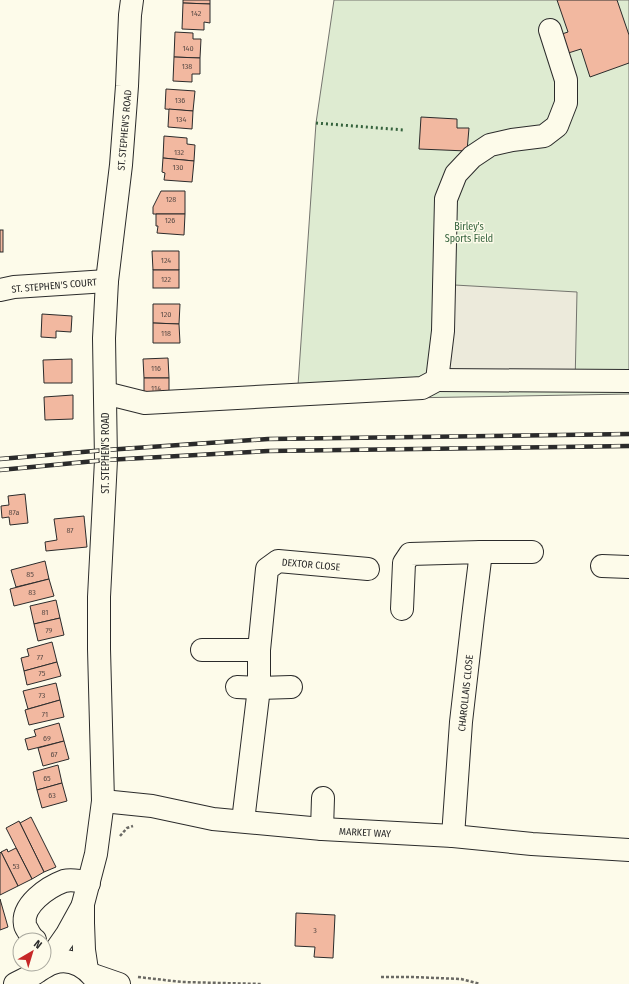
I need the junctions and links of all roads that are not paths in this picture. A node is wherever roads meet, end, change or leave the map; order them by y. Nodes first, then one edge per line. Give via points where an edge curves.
1 (132, 0) edge
2 (550, 30) dead end
3 (107, 280) junction
4 (0, 290) edge
5 (437, 380) junction
6 (629, 381) edge
7 (105, 393) junction
8 (481, 552) junction
9 (532, 552) dead end
10 (602, 566) dead end
11 (629, 567) edge
12 (368, 569) dead end
13 (402, 609) dead end
14 (202, 650) dead end
15 (259, 650) junction
16 (237, 687) dead end
17 (291, 687) dead end
18 (259, 688) junction
19 (323, 798) dead end
20 (103, 801) junction
21 (243, 822) junction
22 (322, 829) junction
23 (453, 836) junction
24 (629, 850) edge
25 (89, 883) junction
26 (83, 904) junction
27 (29, 932) edge
28 (52, 952) edge
29 (52, 962) edge
30 (31, 972) edge
31 (92, 976) edge
32 (126, 980) edge
33 (15, 984) edge

1 - 3 street, ST. STEPHEN'S ROAD via 121,165
2 - 5 street via 566,80 566,103 557,126 544,136 490,145 472,157 456,174 446,199 443,331
3 - 4 street, ST. STEPHEN'S COURT
3 - 7 street, ST. STEPHEN'S ROAD
5 - 6 street
5 - 7 street via 422,388 145,403
7 - 20 street, ST. STEPHEN'S ROAD via 106,460 99,597
8 - 9 street
8 - 13 street via 410,554 404,563
8 - 23 street, CHAROLLAIS CLOSE via 461,722
10 - 11 street
12 - 15 street, DEXTOR CLOSE via 278,561 267,569
14 - 15 street
15 - 18 street, DEXTOR CLOSE
16 - 18 street
17 - 18 street
18 - 21 street, DEXTOR CLOSE
19 - 22 street
20 - 21 street, MARKET WAY via 152,806 213,819
20 - 25 street, ST. STEPHEN'S ROAD via 96,854
21 - 22 street, MARKET WAY
22 - 23 street, MARKET WAY
23 - 24 street, MARKET WAY
25 - 26 street, ST. STEPHEN'S ROAD
25 - 27 street via 65,881 48,889 33,901 25,914 25,926
26 - 28 street, ST. STEPHEN'S ROAD via 67,934
26 - 31 street, ST. STEPHEN'S ROAD via 84,950
29 - 31 street, ST. STEPHEN'S ROAD via 66,961 77,964
30 - 33 street, ST. STEPHEN'S ROAD
31 - 32 street

